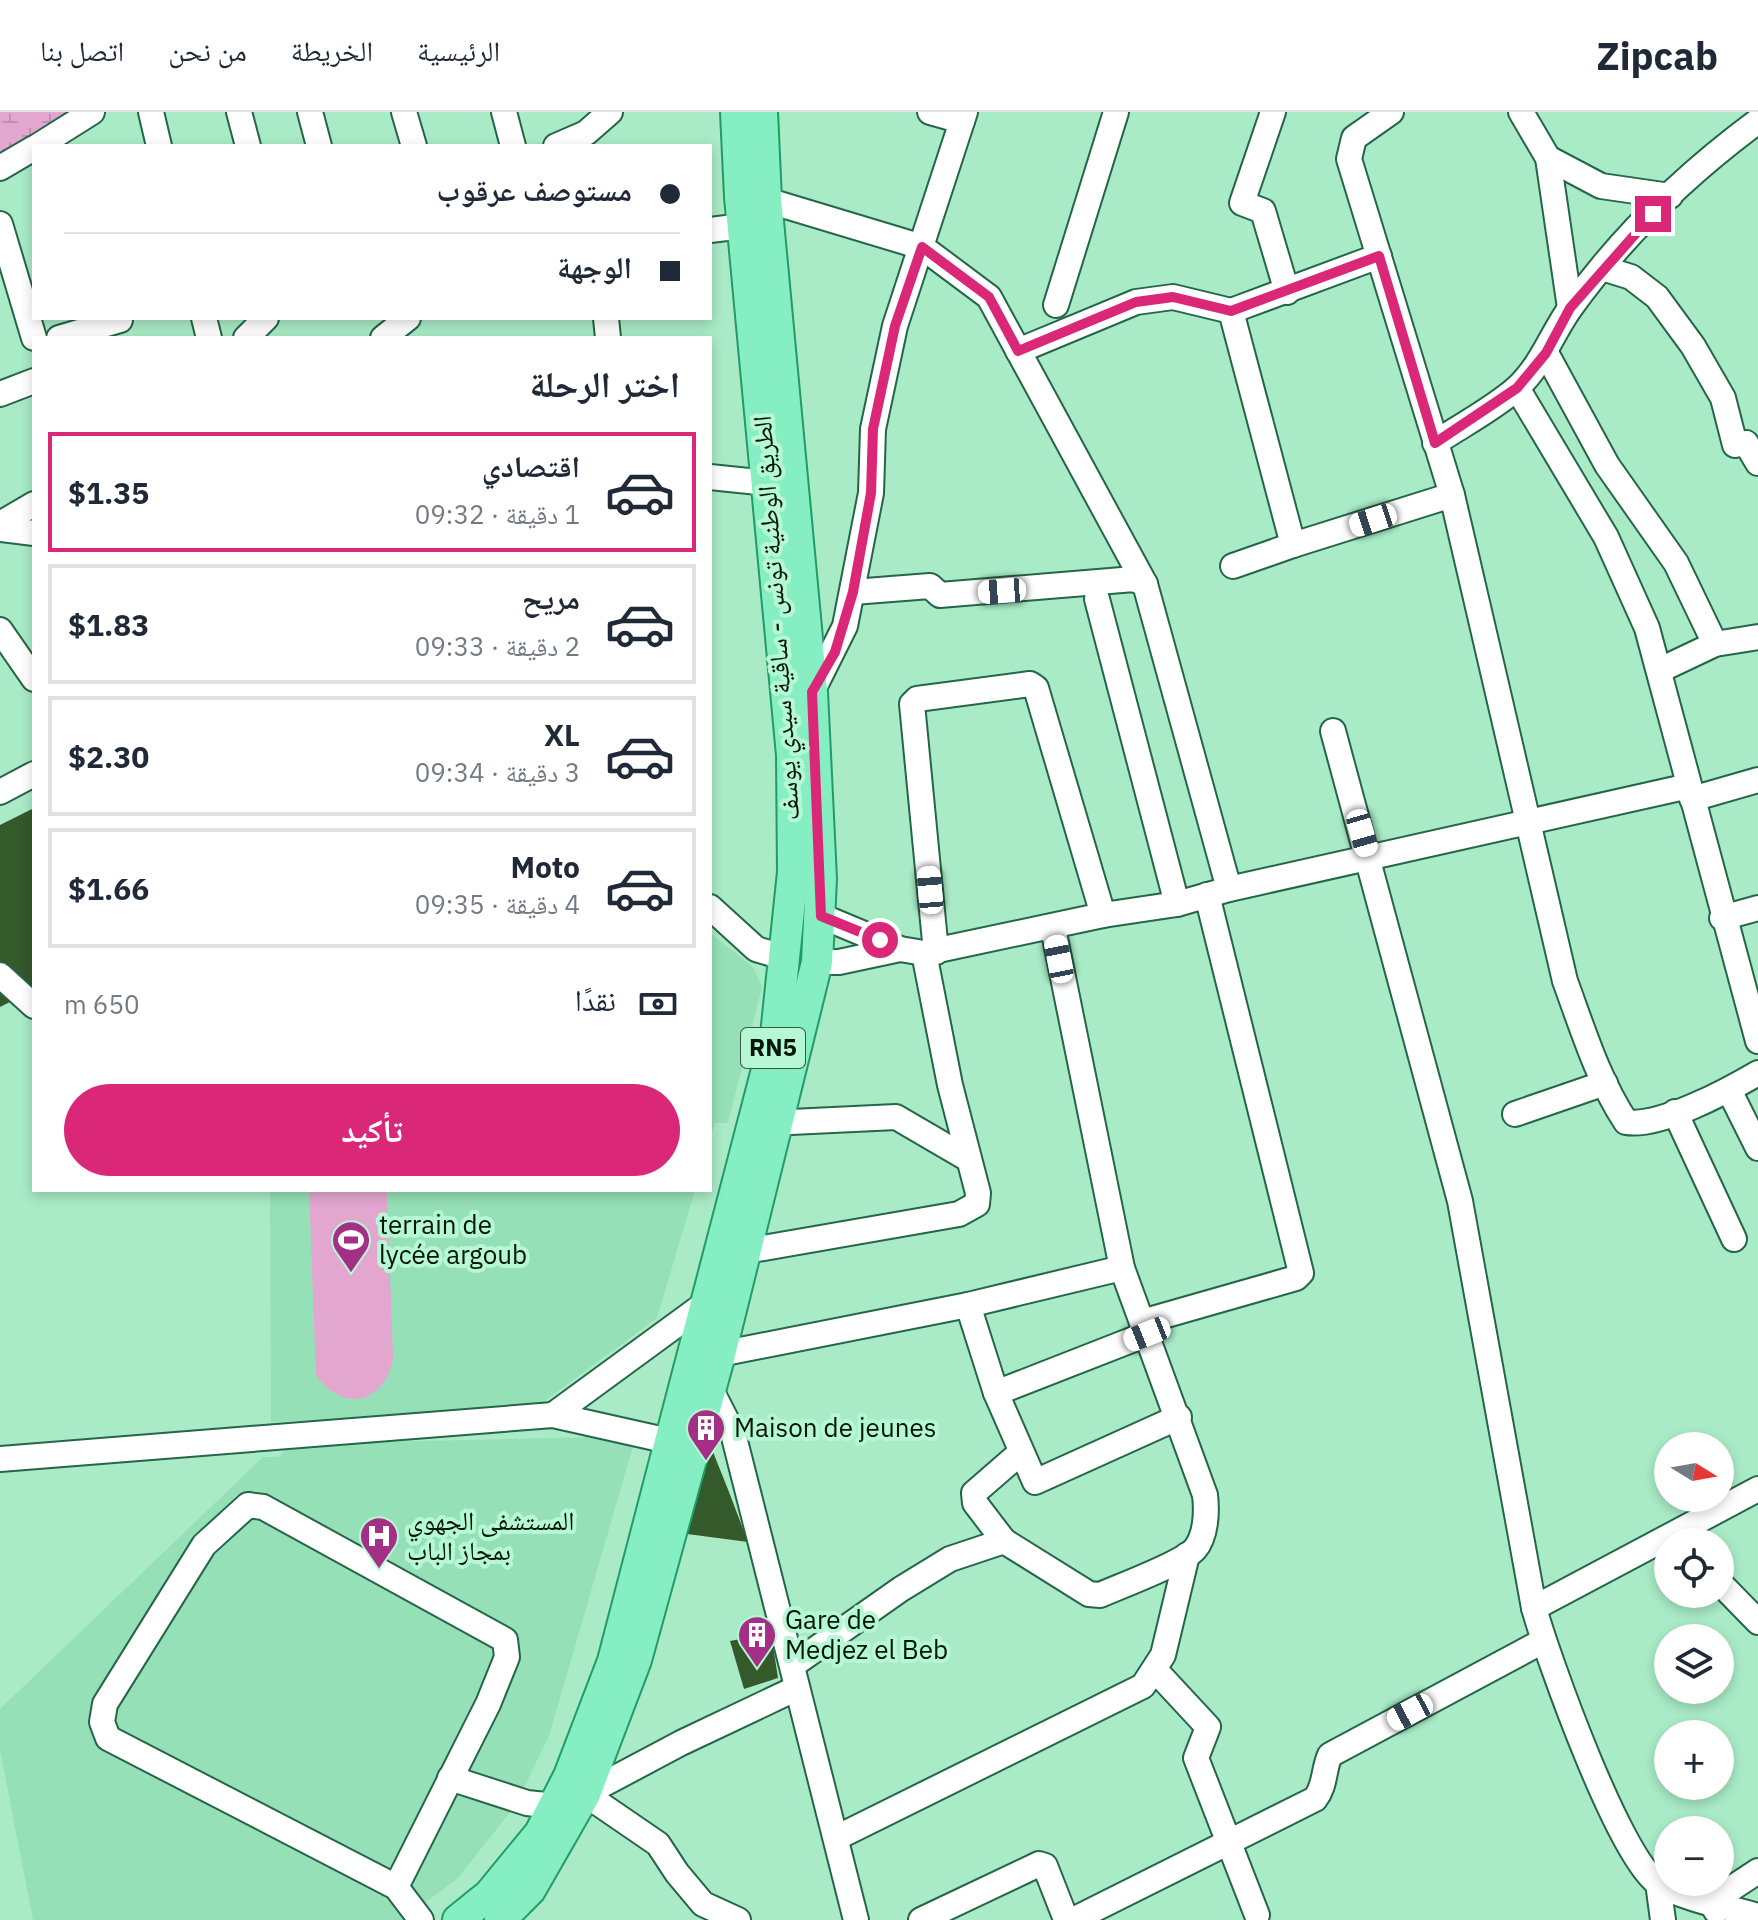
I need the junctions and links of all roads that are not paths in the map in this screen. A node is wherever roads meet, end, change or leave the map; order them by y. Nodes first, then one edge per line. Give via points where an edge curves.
1 (92, 112) edge
2 (151, 112) edge
3 (239, 112) edge
4 (310, 112) edge
5 (404, 112) edge
6 (504, 112) edge
7 (736, 112) edge
8 (762, 112) edge
9 (930, 112) edge
10 (1116, 112) edge
11 (1273, 112) edge
12 (1391, 112) edge
13 (1521, 112) edge
14 (606, 113) edge
15 (964, 116) edge
16 (1758, 121) edge
17 (68, 138) edge
18 (586, 140) edge
19 (47, 144) edge
20 (159, 144) edge
21 (247, 144) edge
22 (318, 144) edge
23 (413, 144) edge
24 (512, 144) edge
25 (566, 144) edge
26 (32, 149) edge
27 (1548, 158) junction
28 (0, 168) edge
29 (1670, 196) junction
30 (766, 200) junction
31 (0, 224) edge
32 (743, 226) junction
33 (712, 230) edge
34 (922, 247) junction
35 (1379, 256) junction
36 (1602, 268) junction
37 (25, 270) edge
38 (1287, 292) junction
39 (1056, 305) dead end
40 (1570, 308) junction
41 (1231, 311) junction
42 (264, 320) edge
43 (406, 320) edge
44 (121, 325) edge
45 (34, 336) edge
46 (69, 336) edge
47 (248, 336) edge
48 (386, 336) edge
49 (1018, 351) junction
50 (1546, 353) junction
51 (32, 382) edge
52 (1517, 388) junction
53 (0, 394) edge
54 (1435, 443) junction
55 (1758, 463) edge
56 (712, 477) edge
57 (768, 483) junction
58 (1452, 495) junction
59 (32, 505) edge
60 (0, 526) edge
61 (32, 533) edge
62 (1293, 545) junction
63 (1233, 566) dead end
64 (1145, 584) junction
65 (853, 592) junction
66 (1097, 599) dead end
67 (0, 630) edge
68 (1758, 637) edge
69 (1715, 644) junction
70 (30, 663) edge
71 (1660, 670) junction
72 (812, 692) junction
73 (1333, 731) dead end
74 (32, 775) edge
75 (1758, 780) edge
76 (0, 792) edge
77 (1691, 793) junction
78 (1528, 821) junction
79 (1369, 859) junction
80 (1218, 892) junction
81 (1177, 904) junction
82 (1758, 908) edge
83 (712, 909) edge
84 (1103, 915) junction
85 (821, 916) junction
86 (1722, 918) junction
87 (1053, 928) junction
88 (920, 951) junction
89 (786, 958) junction
90 (817, 962) junction
91 (0, 975) edge
92 (32, 1004) edge
93 (1758, 1041) edge
94 (1758, 1073) edge
95 (1605, 1083) junction
96 (1729, 1090) junction
97 (1675, 1112) junction
98 (1515, 1114) dead end
99 (779, 1119) junction
100 (1758, 1148) edge
101 (758, 1156) junction
102 (968, 1159) junction
103 (1734, 1239) dead end
104 (746, 1251) junction
105 (1122, 1268) junction
106 (706, 1303) junction
107 (968, 1305) junction
108 (1145, 1328) junction
109 (720, 1354) junction
110 (710, 1388) junction
111 (996, 1393) junction
112 (553, 1415) junction
113 (1179, 1417) junction
114 (669, 1441) junction
115 (1020, 1453) junction
116 (0, 1459) edge
117 (1758, 1489) edge
118 (1695, 1528) edge
119 (1004, 1541) junction
120 (1654, 1550) edge
121 (1187, 1555) junction
122 (1734, 1597) edge
123 (1534, 1608) junction
124 (1758, 1622) edge
125 (1543, 1641) junction
126 (1156, 1671) junction
127 (795, 1677) junction
128 (450, 1778) junction
129 (585, 1794) junction
130 (555, 1806) junction
131 (836, 1838) junction
132 (1227, 1841) junction
133 (1758, 1871) edge
134 (1654, 1878) edge
135 (396, 1887) junction
136 (1660, 1896) edge
137 (1685, 1896) edge
138 (1716, 1911) edge
139 (1257, 1915) dead end
140 (1758, 1916) edge
141 (421, 1920) edge
142 (458, 1920) edge
143 (500, 1920) edge
144 (738, 1920) edge
145 (856, 1920) edge
146 (921, 1920) edge
147 (1072, 1920) edge
148 (1663, 1920) edge

1 - 17 street
2 - 20 street
3 - 21 street
4 - 22 street
5 - 23 street
6 - 24 street
7 - 32 main road, الطريق الوطنية تونس - ساقية سيدي يوسف / RN5
8 - 30 main road, الطريق الوطنية تونس - ساقية سيدي يوسف / RN5
9 - 15 street
10 - 39 street
11 - 38 street via 1242,203 1263,211
12 - 35 street via 1354,138 1349,159
13 - 27 street
14 - 18 street
15 - 34 street
16 - 29 street
17 - 19 street
18 - 25 street
26 - 28 street
27 - 29 street via 1601,186
27 - 40 street
29 - 36 street
30 - 34 street
30 - 72 main road, الطريق الوطنية تونس - ساقية سيدي يوسف / RN5
31 - 37 street
32 - 33 street
32 - 57 main road, الطريق الوطنية تونس - ساقية سيدي يوسف / RN5
34 - 49 street via 989,297
34 - 65 street via 895,326 873,429 871,493
35 - 38 street
35 - 54 street
36 - 40 street
36 - 55 street via 1631,277 1657,297 1723,398 1735,445 1746,443
37 - 45 street
38 - 41 street
40 - 50 street
41 - 49 street via 1173,297 1136,302
41 - 62 street
42 - 47 street
43 - 48 street
44 - 46 street
49 - 64 street
50 - 52 street
50 - 69 street via 1607,465 1676,563
51 - 53 street
52 - 54 street
52 - 71 street via 1606,537
54 - 58 street
56 - 57 street
57 - 89 main road, الطريق الوطنية تونس - ساقية سيدي يوسف / RN5 via 792,755 793,872
58 - 62 street
58 - 78 street
59 - 60 street
60 - 61 street
62 - 63 street
64 - 65 street via 1134,579 940,595 930,586
64 - 80 street
65 - 72 street via 835,652
66 - 81 street
67 - 70 street
68 - 69 street
69 - 71 street
71 - 77 street
72 - 85 main road, الطريق الوطنية تونس - ساقية سيدي يوسف / RN5
73 - 79 street
74 - 76 street
75 - 77 street
77 - 78 street
77 - 86 street
78 - 79 street
78 - 95 street via 1565,981
79 - 80 street
79 - 123 street via 1470,1243
80 - 81 street
80 - 108 street via 1301,1273
81 - 84 street
82 - 86 street
83 - 89 street via 756,949
84 - 87 street
84 - 88 street via 1036,688 1030,684 917,699 912,704
85 - 88 street
85 - 90 main road, الطريق الوطنية تونس - ساقية سيدي يوسف / RN5
86 - 93 street
87 - 88 street
87 - 105 street
88 - 90 street
88 - 102 street
89 - 101 main road, الطريق الوطنية تونس - ساقية سيدي يوسف / RN5
90 - 99 main road, الطريق الوطنية تونس - ساقية سيدي يوسف / RN5
91 - 92 street
94 - 96 street
95 - 97 street via 1626,1122
95 - 98 street
96 - 97 street
96 - 100 street
97 - 103 street
99 - 101 main road, الطريق الوطنية تونس - ساقية سيدي يوسف / RN5
99 - 102 street via 896,1117
101 - 104 main road, الطريق الوطنية تونس - ساقية سيدي يوسف / RN5
101 - 106 main road, الطريق الوطنية تونس - ساقية سيدي يوسف / RN5
102 - 104 street via 978,1193 974,1209
104 - 109 main road, الطريق الوطنية تونس - ساقية سيدي يوسف / RN5
105 - 107 street
105 - 108 street
106 - 112 street
106 - 114 main road, الطريق الوطنية تونس - ساقية سيدي يوسف / RN5
107 - 109 street
107 - 111 street
108 - 111 street
108 - 113 street
109 - 110 main road, الطريق الوطنية تونس - ساقية سيدي يوسف / RN5
110 - 127 street via 733,1433
110 - 129 main road, الطريق الوطنية تونس - ساقية سيدي يوسف / RN5 via 636,1660
111 - 115 street
112 - 114 street
112 - 116 street
113 - 115 street via 1039,1482
113 - 121 street via 1207,1509 1196,1548
114 - 130 main road, الطريق الوطنية تونس - ساقية سيدي يوسف / RN5 via 613,1661
115 - 119 street via 974,1493 975,1503
117 - 118 street
119 - 121 street via 1089,1594 1100,1595
119 - 127 street via 937,1567
120 - 123 street
121 - 126 street
122 - 124 street
123 - 125 street
125 - 132 street via 1330,1755 1324,1788 1315,1799
125 - 134 street via 1601,1788 1628,1843
126 - 131 street via 1143,1686
126 - 132 street via 1208,1727 1196,1758
127 - 129 street
127 - 131 street
128 - 130 street via 527,1803
128 - 135 street
128 - 135 street via 507,1657 505,1640 263,1507 248,1505 237,1512 204,1545 105,1704 102,1722 108,1738
129 - 143 main road, الطريق الوطنية تونس - ساقية سيدي يوسف / RN5 via 530,1890
129 - 144 street via 658,1844 703,1904
130 - 142 main road, الطريق الوطنية تونس - ساقية سيدي يوسف / RN5 via 489,1895
131 - 145 street
132 - 139 street
132 - 147 street
133 - 138 street
135 - 141 street
136 - 148 street
137 - 138 street
138 - 140 street
146 - 147 street via 1039,1864 1045,1866 1065,1917

